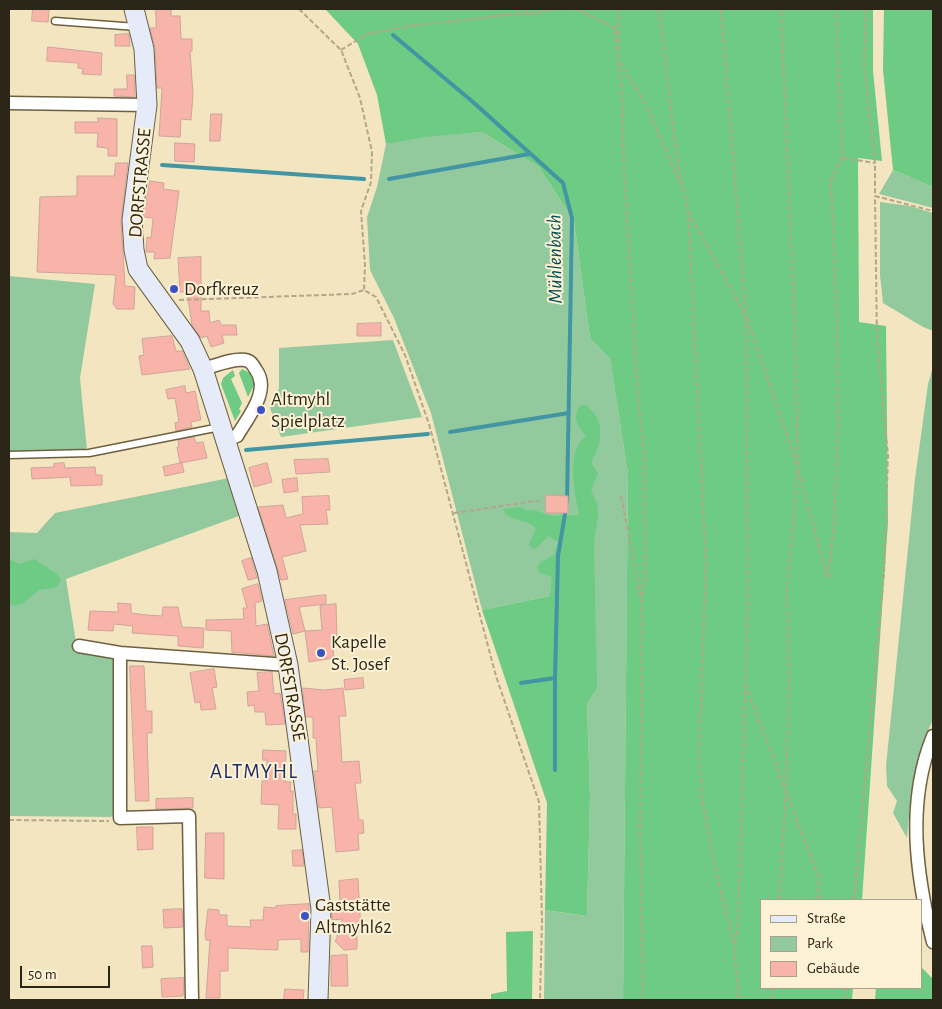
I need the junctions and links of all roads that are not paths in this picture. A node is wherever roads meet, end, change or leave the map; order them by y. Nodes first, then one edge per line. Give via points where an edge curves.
1 (136, 18) edge
2 (55, 20) dead end
3 (9, 103) edge
4 (147, 105) junction
5 (203, 369) junction
6 (223, 433) junction
7 (9, 455) edge
8 (79, 646) dead end
9 (120, 653) junction
10 (288, 665) junction
11 (933, 736) edge
12 (933, 942) edge
13 (192, 1000) edge
14 (318, 1000) edge

1 - 2 lane
1 - 4 main road, DORFSTRASSE via 144,49
3 - 4 street
4 - 5 main road, DORFSTRASSE via 132,220 138,269 190,341
5 - 6 main road, DORFSTRASSE
5 - 6 street via 244,360 252,363 259,374 262,386 237,436
6 - 7 lane via 89,454
6 - 10 main road, DORFSTRASSE via 267,571
8 - 9 street
9 - 10 street
9 - 13 street via 120,818 189,816
10 - 14 main road, DORFSTRASSE via 321,909
11 - 12 street via 925,757 918,795 916,834 919,879

